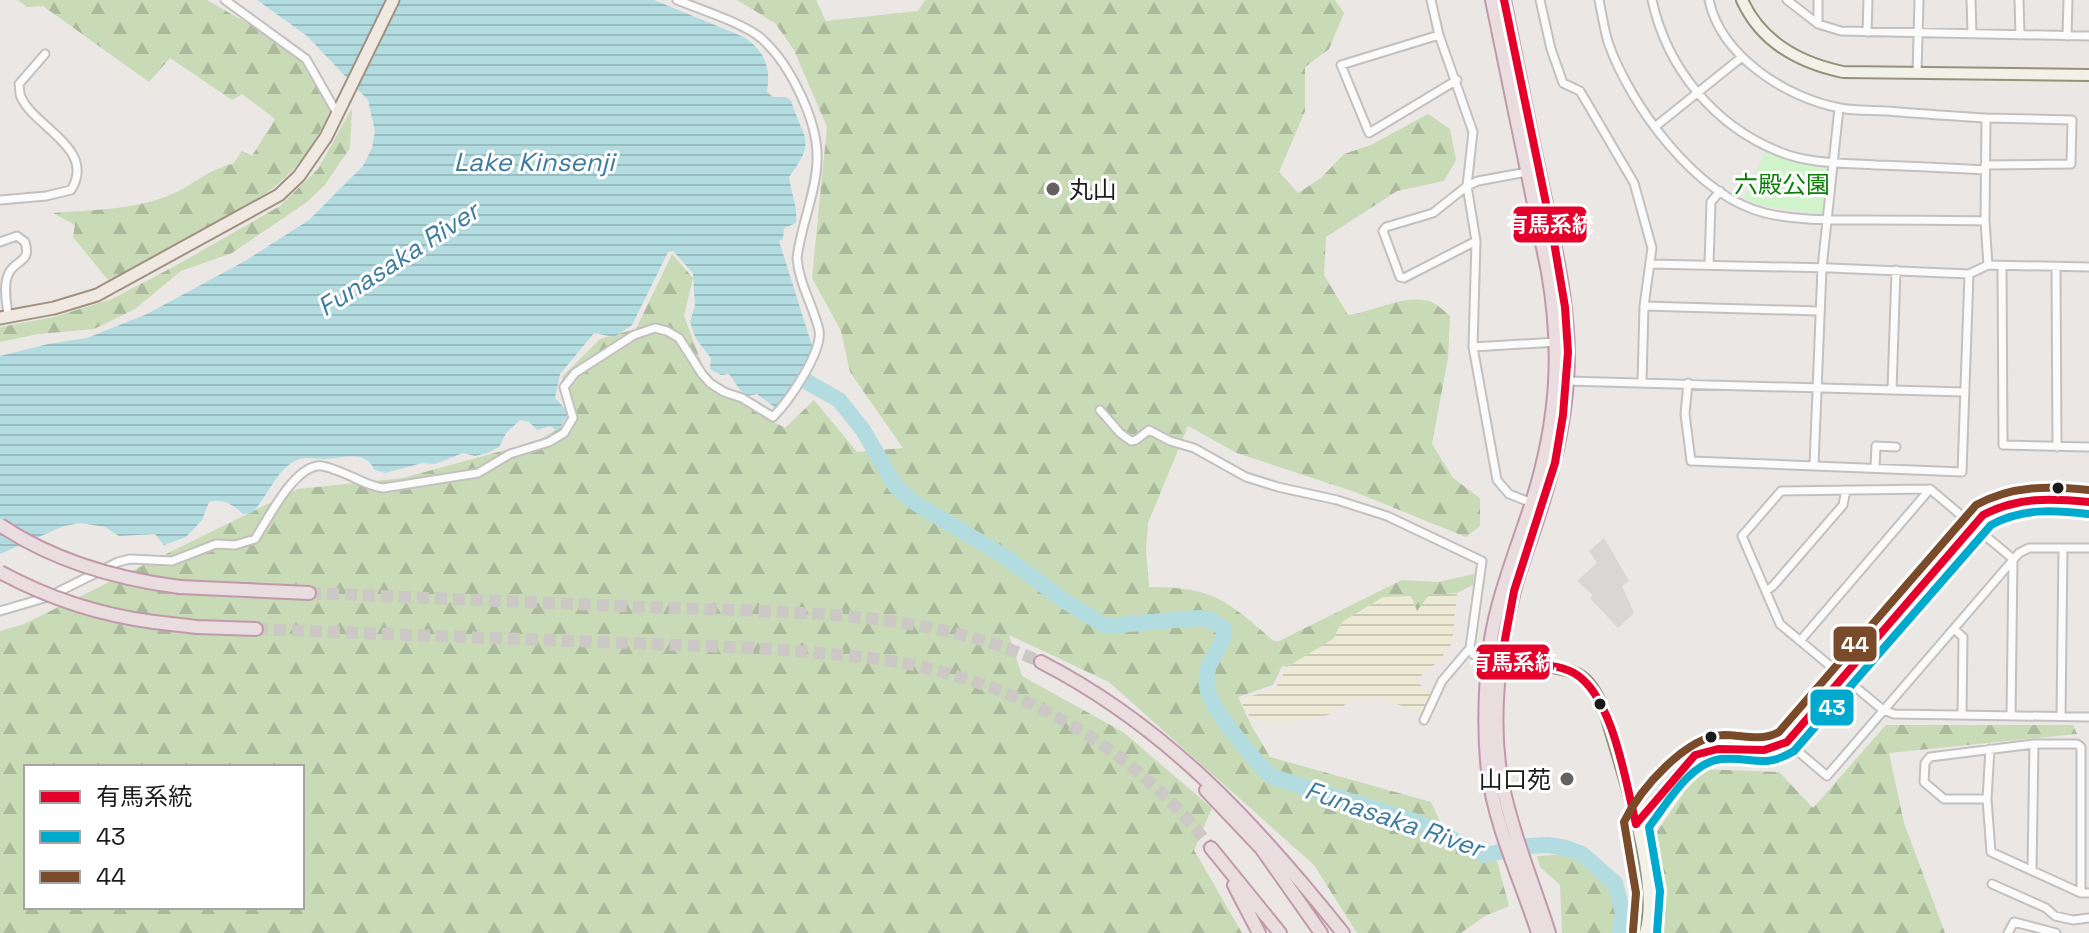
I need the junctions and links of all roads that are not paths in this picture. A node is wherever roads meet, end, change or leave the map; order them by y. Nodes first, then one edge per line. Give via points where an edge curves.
1 (225, 0) edge
2 (393, 0) edge
3 (677, 0) edge
4 (1431, 0) edge
5 (1492, 0) edge
6 (1504, 0) edge
7 (1540, 0) edge
8 (1599, 0) edge
9 (1652, 0) edge
10 (1709, 0) edge
11 (1742, 0) edge
12 (1787, 0) edge
13 (1818, 0) edge
14 (1868, 0) edge
15 (1919, 0) edge
16 (1971, 0) edge
17 (2019, 0) edge
18 (2068, 0) edge
19 (1818, 24) junction
20 (1867, 32) junction
21 (1919, 33) junction
22 (1972, 33) junction
23 (1439, 35) junction
24 (2020, 35) junction
25 (2067, 36) junction
26 (2089, 36) edge
27 (45, 54) dead end
28 (1742, 57) junction
29 (1917, 73) junction
30 (2089, 75) edge
31 (1457, 80) junction
32 (1697, 93) junction
33 (1839, 108) junction
34 (337, 113) junction
35 (1986, 118) junction
36 (1656, 126) junction
37 (1833, 163) junction
38 (1985, 167) junction
39 (1527, 172) junction
40 (1467, 186) junction
41 (1720, 191) junction
42 (0, 200) edge
43 (1828, 220) junction
44 (1985, 221) junction
45 (1476, 241) junction
46 (0, 242) edge
47 (1650, 264) junction
48 (1709, 265) junction
49 (1988, 265) junction
50 (2002, 266) junction
51 (2056, 267) junction
52 (2089, 267) edge
53 (1822, 268) junction
54 (1896, 270) junction
55 (1969, 274) junction
56 (1644, 306) junction
57 (1819, 311) junction
58 (4, 317) edge
59 (1557, 342) junction
60 (1473, 347) junction
61 (1567, 381) junction
62 (1642, 382) junction
63 (1688, 383) junction
64 (1816, 388) junction
65 (1892, 390) junction
66 (1964, 392) junction
67 (1100, 410) dead end
68 (1896, 447) dead end
69 (2057, 447) junction
70 (2089, 447) edge
71 (1814, 465) junction
72 (1875, 468) junction
73 (1930, 489) junction
74 (1846, 490) junction
75 (2089, 502) edge
76 (1532, 503) junction
77 (0, 525) edge
78 (1973, 526) junction
79 (2063, 548) junction
80 (2089, 548) edge
81 (2013, 559) junction
82 (0, 572) edge
83 (1766, 591) junction
84 (309, 593) tunnel mouth
85 (0, 611) edge
86 (256, 629) tunnel mouth
87 (1954, 629) junction
88 (1800, 641) junction
89 (1470, 648) junction
90 (1494, 660) junction
91 (1041, 662) tunnel mouth
92 (1844, 677) junction
93 (1883, 710) junction
94 (1962, 715) junction
95 (2011, 716) junction
96 (2061, 716) junction
97 (2089, 717) edge
98 (1424, 720) dead end
99 (1157, 738) junction
100 (1787, 742) junction
101 (2034, 744) junction
102 (1990, 749) junction
103 (1987, 799) junction
104 (2086, 823) edge
105 (1636, 824) junction
106 (1211, 848) tunnel mouth
107 (1519, 862) junction
108 (1224, 864) junction
109 (2032, 870) junction
110 (1992, 884) dead end
111 (2085, 893) edge
112 (2089, 918) edge
113 (1259, 933) edge
114 (1280, 933) edge
115 (1321, 933) edge
116 (1343, 933) edge
117 (1538, 933) edge
118 (1549, 933) edge
119 (1645, 933) edge
120 (2008, 933) edge
121 (2056, 933) edge

1 - 34 street via 306,59
2 - 34 main road
3 - 85 street via 761,38 787,71 811,121 817,160 797,258 819,336 813,358 773,417 710,383 679,338 651,329 575,373 564,387 573,418 564,433 478,473 383,488 317,466 290,485 255,539 216,544 172,561 118,562 48,597
4 - 23 street
5 - 39 highway
6 - 61 highway via 1565,307
7 - 47 street via 1563,83 1580,91 1634,183 1652,248
8 - 36 street via 1617,64
9 - 32 street via 1667,49
10 - 28 street
11 - 29 street via 1759,26 1797,59 1843,72
12 - 19 street
13 - 19 street
14 - 20 street
15 - 21 street
16 - 22 street
17 - 24 street
18 - 25 street
19 - 20 street
20 - 21 street
21 - 22 street
21 - 29 street
22 - 24 street
23 - 31 street
23 - 31 street via 1341,65 1369,133
24 - 25 street
25 - 26 street
27 - 42 street via 19,84 21,98 68,148 78,179 71,190
28 - 32 street
28 - 33 street via 1803,96
29 - 30 street
31 - 40 street via 1473,132
32 - 36 street
32 - 37 street via 1717,114 1781,153
33 - 35 street
33 - 37 street
34 - 58 main road via 313,158 279,195 97,295
35 - 38 street
35 - 38 street via 2072,120 2071,164
36 - 41 street via 1686,164
37 - 38 street
37 - 43 street
38 - 44 street
39 - 40 street
39 - 59 highway
40 - 45 street
40 - 45 street via 1433,213 1383,231 1404,278
41 - 43 street via 1761,212
41 - 48 street via 1711,202
43 - 44 street
43 - 53 street
44 - 49 street
45 - 60 street
46 - 58 street via 17,236 28,250 7,276
47 - 48 street
47 - 56 street
48 - 53 street
49 - 50 street
49 - 55 street
50 - 51 street
50 - 69 street via 2003,445
51 - 52 street
51 - 69 street
53 - 54 street
53 - 57 street
54 - 55 street
54 - 65 street
55 - 66 street
56 - 57 street
56 - 62 street
57 - 64 street
59 - 60 street
59 - 76 highway via 1553,415
60 - 76 street via 1497,480 1509,494
61 - 62 street
61 - 90 highway via 1555,463
62 - 63 street
63 - 64 street
63 - 71 street via 1685,414 1691,461
64 - 65 street
64 - 71 street
65 - 66 street
66 - 72 street via 1962,472
67 - 89 street via 1131,441 1149,430 1246,477 1387,516 1482,561
68 - 72 street via 1876,446
69 - 70 street
71 - 72 street
73 - 74 street
73 - 78 street
73 - 88 street
74 - 83 street via 1843,505
74 - 83 street via 1781,491 1742,536
75 - 78 street via 2013,500
76 - 90 highway via 1502,591
77 - 84 highway, bridge via 41,549 121,577 180,587
78 - 81 street
78 - 92 street
79 - 80 street
79 - 81 street via 2029,548
79 - 96 street
81 - 87 street
81 - 95 street
82 - 86 highway, bridge via 78,606 154,622
83 - 88 street via 1780,624
87 - 93 street
87 - 94 street via 1963,637
88 - 92 street
89 - 90 street via 1474,655
89 - 98 street via 1442,681
90 - 105 street via 1570,671 1583,678 1606,715
90 - 107 highway via 1486,697 1488,772
91 - 99 highway via 1106,699
92 - 93 street
92 - 100 street
93 - 94 street
93 - 100 street via 1827,776
94 - 95 street
95 - 96 street
96 - 97 street
99 - 115 highway via 1261,848
99 - 116 highway via 1247,820
100 - 105 street via 1759,752 1716,747 1695,755
101 - 102 street
101 - 104 street via 2081,747
101 - 109 street
102 - 103 street
102 - 103 street via 1930,757 1925,763 1924,782 1944,799
103 - 109 street via 1991,852
104 - 111 street
105 - 119 street via 1649,889
106 - 108 highway
107 - 117 highway
107 - 118 highway
108 - 113 highway
108 - 114 highway
109 - 111 street
110 - 112 street via 2055,916
120 - 121 street via 2014,922

